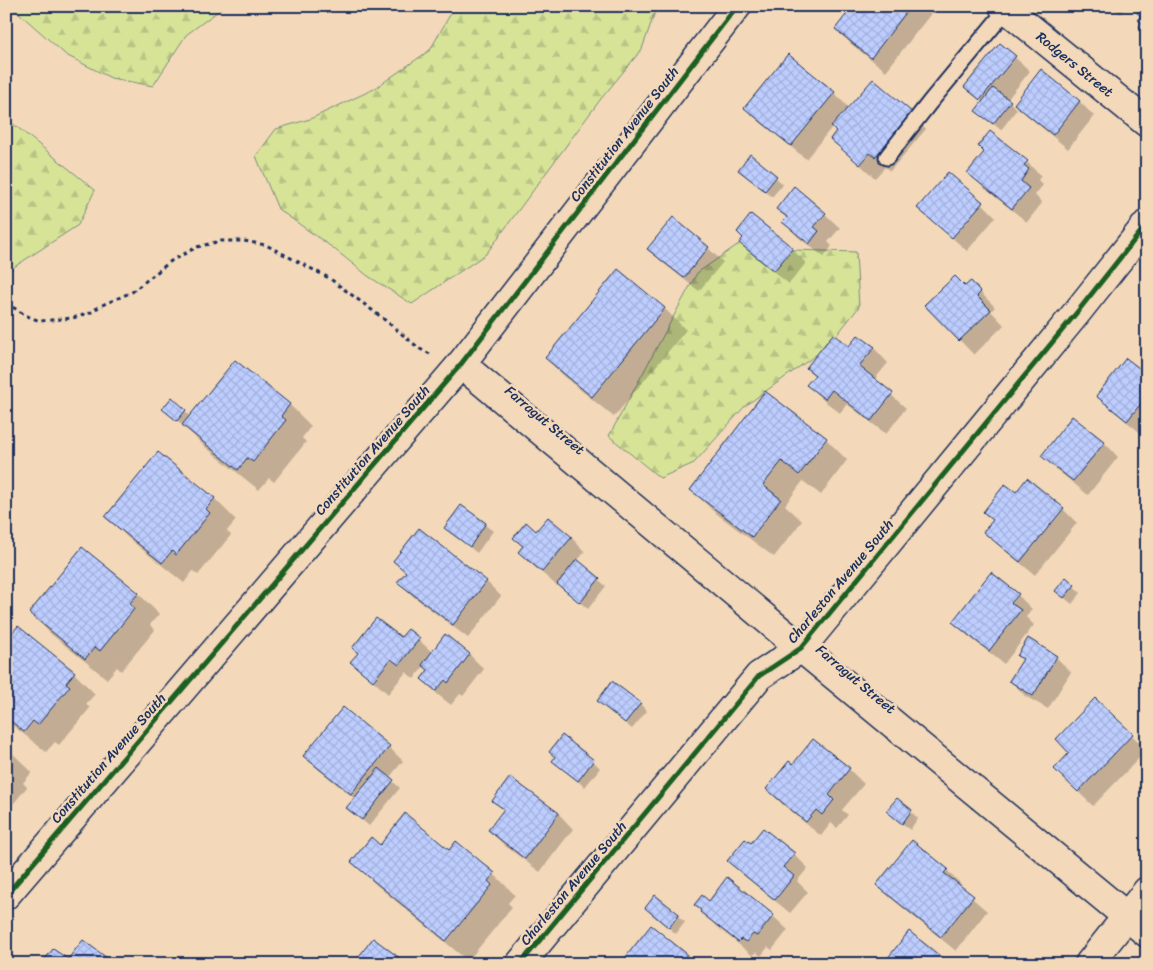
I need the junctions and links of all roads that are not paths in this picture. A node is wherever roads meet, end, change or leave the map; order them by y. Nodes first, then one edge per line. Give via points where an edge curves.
1 (737, 6) edge
2 (1005, 8) edge
3 (1147, 123) edge
4 (887, 157) dead end
5 (1147, 224) edge
6 (461, 364) junction
7 (801, 648) junction
8 (9, 888) edge
9 (1147, 891) edge
10 (1137, 925) edge
11 (520, 964) edge
12 (1089, 964) edge

1 - 6 street, Constitution Avenue South
2 - 3 street, Rodgers Street
2 - 4 lane
5 - 7 street, Charleston Avenue South
6 - 7 street, Farragut Street
6 - 8 street, Constitution Avenue South
7 - 10 street, Farragut Street
7 - 11 street, Charleston Avenue South via 759,676
9 - 10 street
10 - 12 street

